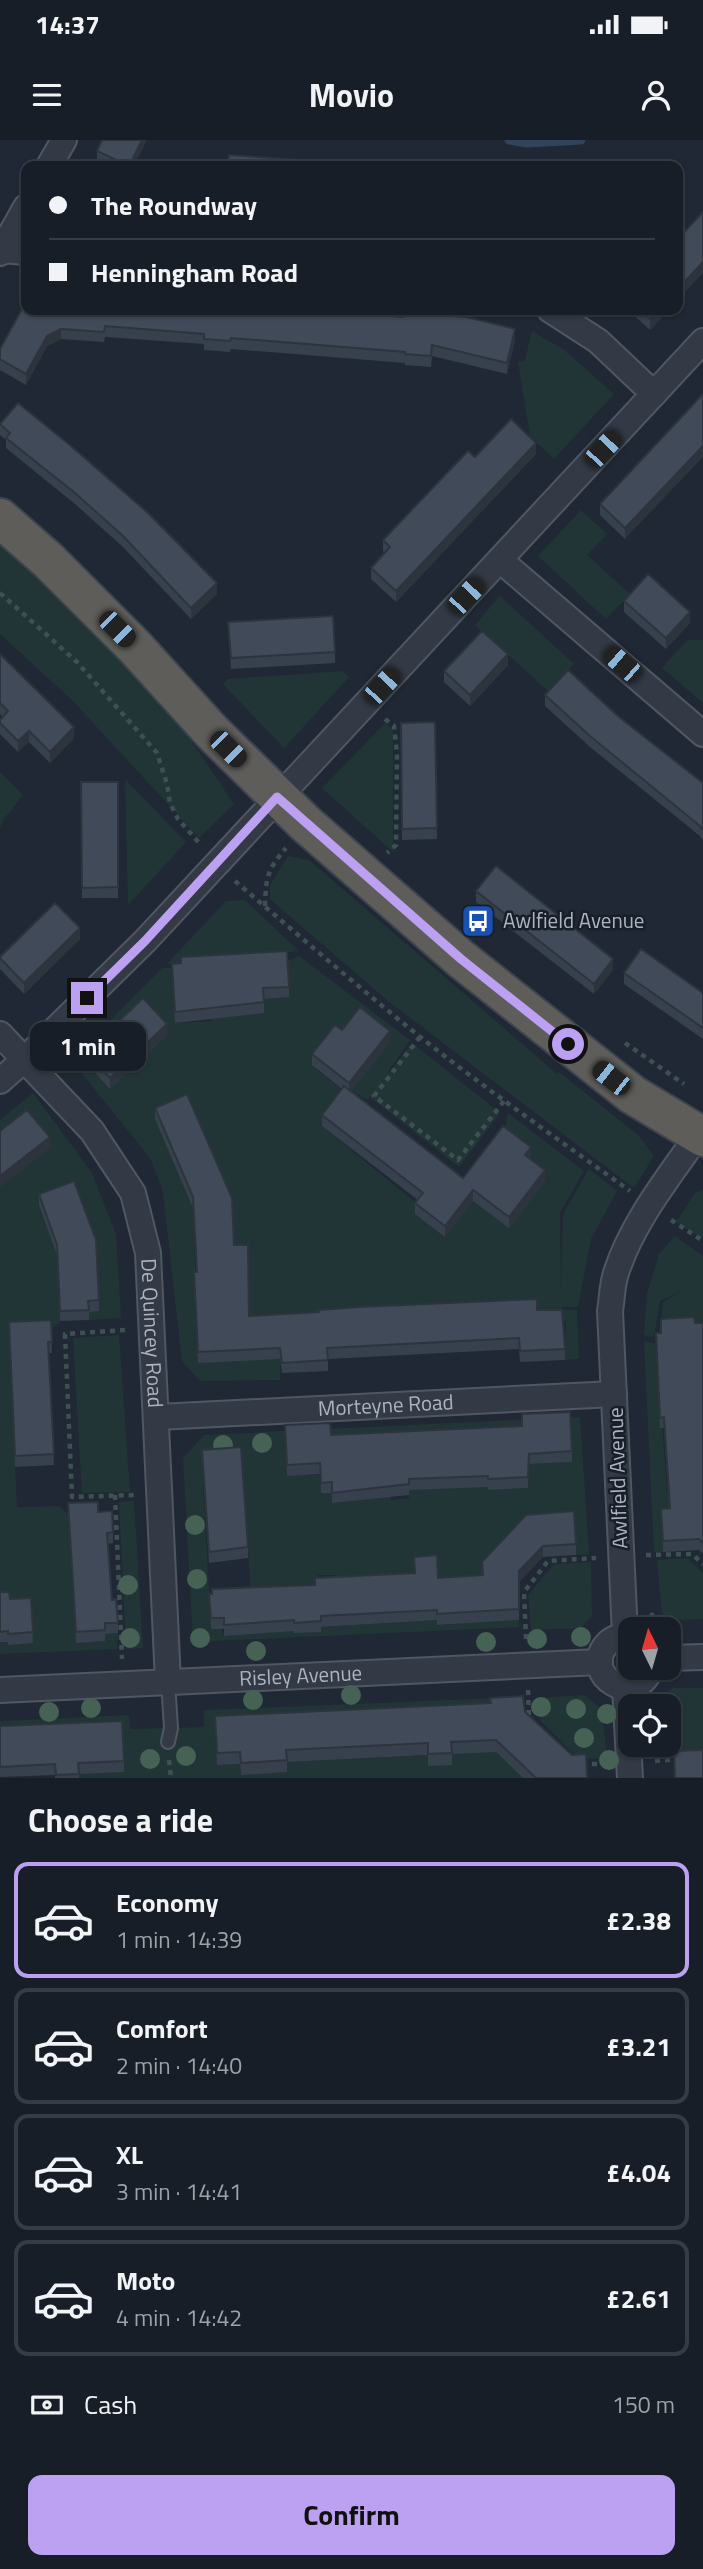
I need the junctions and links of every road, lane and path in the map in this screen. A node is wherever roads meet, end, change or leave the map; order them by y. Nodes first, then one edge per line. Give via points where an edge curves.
1 (64, 140) edge
2 (52, 161) edge
3 (21, 219) edge
4 (9, 251) edge
5 (558, 315) edge
6 (703, 341) edge
7 (654, 394) junction
8 (0, 518) edge
9 (500, 560) junction
10 (0, 593) edge
11 (365, 704) junction
12 (703, 734) edge
13 (277, 797) junction
14 (282, 840) dead end
15 (201, 845) dead end
16 (387, 854) dead end
17 (229, 876) dead end
18 (265, 907) junction
19 (0, 1034) edge
20 (420, 1037) junction
21 (26, 1058) junction
22 (0, 1081) edge
23 (504, 1101) junction
24 (701, 1133) edge
25 (635, 1182) dead end
26 (628, 1190) junction
27 (621, 1199) dead end
28 (649, 1206) junction
29 (676, 1211) dead end
30 (671, 1220) junction
31 (665, 1230) dead end
32 (703, 1241) edge
33 (131, 1330) dead end
34 (614, 1394) junction
35 (158, 1416) junction
36 (138, 1494) dead end
37 (115, 1495) junction
38 (646, 1542) dead end
39 (646, 1555) junction
40 (621, 1556) junction
41 (703, 1564) edge
42 (599, 1570) dead end
43 (648, 1608) dead end
44 (626, 1617) edge
45 (683, 1630) dead end
46 (618, 1638) edge
47 (540, 1639) dead end
48 (703, 1657) edge
49 (681, 1658) edge
50 (600, 1662) junction
51 (644, 1680) edge
52 (169, 1682) junction
53 (123, 1684) junction
54 (541, 1688) dead end
55 (625, 1688) junction
56 (517, 1689) dead end
57 (528, 1689) junction
58 (0, 1690) edge
59 (539, 1726) edge
60 (168, 1742) dead end
61 (680, 1759) edge
62 (579, 1764) edge
63 (630, 1771) edge

1 - 2 street
3 - 4 street
5 - 7 street via 598,341
6 - 7 street
7 - 9 street
8 - 13 highway via 115,627
9 - 11 street
9 - 12 street
10 - 15 path via 77,662 157,753 170,803
11 - 13 street
11 - 16 path via 394,726 396,845
13 - 21 street via 145,941
13 - 24 highway via 472,968 633,1094
14 - 18 path via 290,843 266,877
17 - 18 path
18 - 20 path
19 - 21 street, De Quincey Road
20 - 23 path
20 - 23 path via 374,1096 458,1160
21 - 22 street
21 - 35 street, De Quincey Road via 92,1131 133,1193 148,1253
23 - 26 path
24 - 28 street, Awlfield Avenue
25 - 26 path
26 - 27 path
26 - 28 path
28 - 30 path
28 - 34 street, Awlfield Avenue via 615,1275 610,1311
29 - 30 path
30 - 31 path
30 - 32 path
33 - 37 path via 65,1334 72,1497
34 - 35 street, Morteyne Road
34 - 40 street, Awlfield Avenue
35 - 52 street, De Quincey Road
36 - 37 path
37 - 53 path
38 - 39 path
39 - 40 path
39 - 41 path via 692,1554
40 - 44 street, Awlfield Avenue
42 - 47 path via 598,1558 548,1561 524,1592 526,1640
43 - 45 path via 655,1620 673,1631
46 - 50 street via 607,1643
48 - 49 street
50 - 52 street, Risley Avenue
50 - 55 street via 607,1680
51 - 55 street
52 - 53 street, Risley Avenue
52 - 60 lane
53 - 58 street, Risley Avenue
54 - 57 path
55 - 63 street
56 - 57 path
57 - 59 path via 529,1716
61 - 63 path
62 - 63 path

